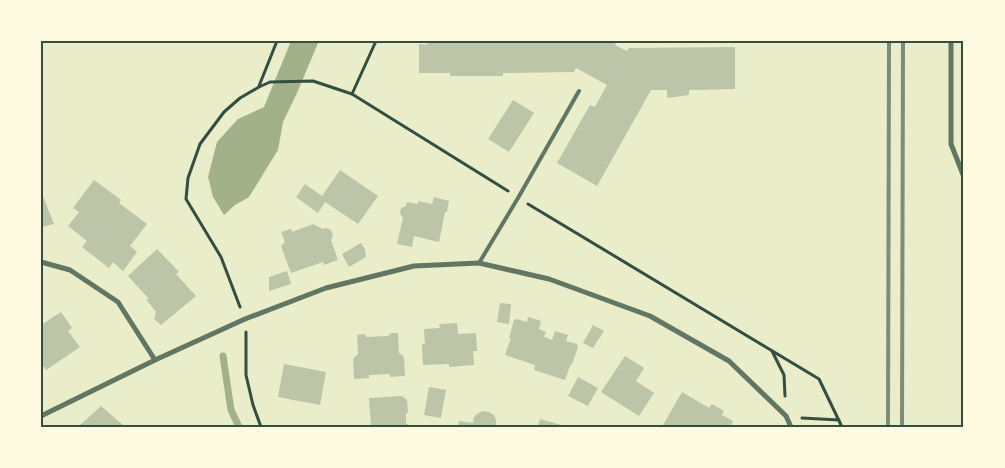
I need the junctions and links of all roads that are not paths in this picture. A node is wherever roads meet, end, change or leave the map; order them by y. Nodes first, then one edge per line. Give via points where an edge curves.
1 (951, 41) edge
2 (579, 91) dead end
3 (964, 176) edge
4 (41, 262) edge
5 (479, 263) junction
6 (155, 360) junction
7 (41, 416) edge
8 (791, 427) edge

1 - 3 street via 950,144
2 - 5 lane
4 - 6 street via 70,270 118,302
5 - 6 street via 414,266 326,288 245,319
5 - 8 street via 555,281 650,316 729,361 786,416
6 - 7 street

